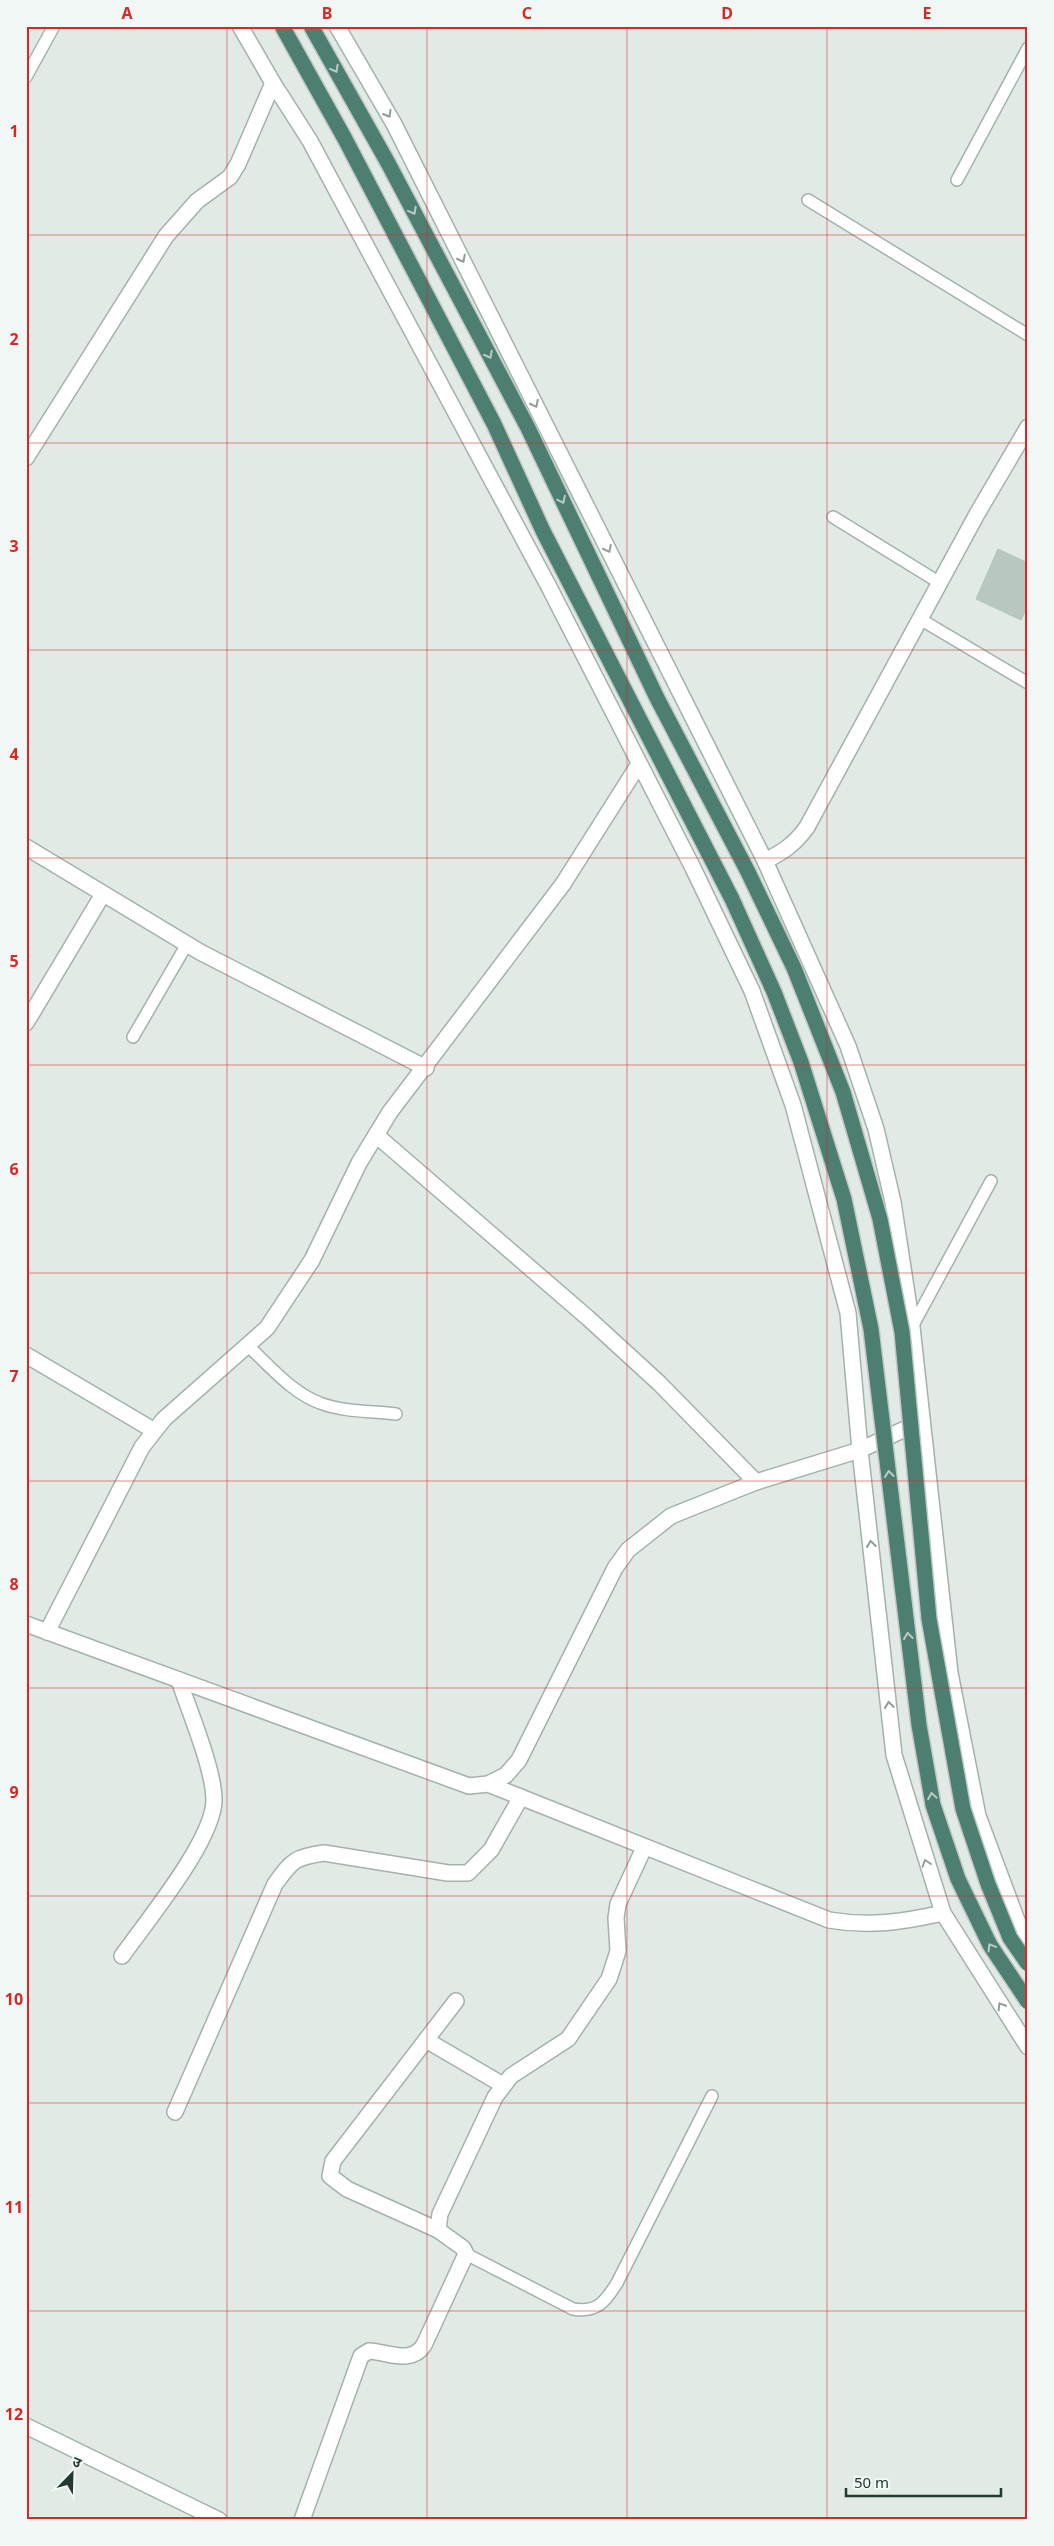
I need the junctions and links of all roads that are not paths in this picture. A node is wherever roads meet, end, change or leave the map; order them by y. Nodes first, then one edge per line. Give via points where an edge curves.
1 (54, 26) edge
2 (240, 26) edge
3 (282, 26) edge
4 (311, 26) edge
5 (338, 26) edge
6 (1028, 48) edge
7 (26, 78) edge
8 (272, 83) junction
9 (957, 180) dead end
10 (808, 200) dead end
11 (1028, 335) edge
12 (1028, 427) edge
13 (26, 458) edge
14 (833, 517) dead end
15 (940, 583) junction
16 (920, 619) junction
17 (1028, 683) edge
18 (639, 764) junction
19 (26, 847) edge
20 (765, 861) junction
21 (104, 894) junction
22 (187, 944) junction
23 (26, 1023) edge
24 (134, 1037) dead end
25 (426, 1068) junction
26 (376, 1135) junction
27 (991, 1181) dead end
28 (912, 1327) junction
29 (248, 1346) junction
30 (26, 1355) edge
31 (396, 1414) dead end
32 (923, 1421) junction
33 (153, 1430) junction
34 (860, 1450) junction
35 (756, 1482) junction
36 (26, 1624) edge
37 (47, 1632) junction
38 (178, 1680) junction
39 (488, 1784) junction
40 (521, 1797) junction
41 (644, 1848) junction
42 (943, 1913) junction
43 (1026, 1939) edge
44 (122, 1956) dead end
45 (1028, 1964) edge
46 (456, 2000) dead end
47 (1028, 2002) edge
48 (426, 2040) junction
49 (1028, 2047) edge
50 (503, 2085) junction
51 (712, 2096) dead end
52 (175, 2112) dead end
53 (438, 2230) junction
54 (466, 2254) junction
55 (26, 2426) edge
56 (219, 2520) edge
57 (302, 2520) edge

1 - 7 lane
2 - 8 street
47 -> 3 highway, bridge via 990,1945 958,1879 933,1805 919,1725 871,1329 844,1199 798,1053 732,899 543,531 494,424
4 -> 45 highway, bridge via 388,163 528,428 658,698 794,968 843,1092 880,1219 902,1332 930,1619 963,1809 1010,1938
5 -> 20 street via 394,124
6 - 9 lane
8 - 13 street via 238,164 226,180 186,210 166,236
8 - 18 street via 310,141 548,585
10 - 11 lane
12 - 15 street
14 - 15 lane
15 - 16 street
16 - 17 lane
16 - 20 street via 806,827 785,851
18 - 25 street via 563,884
18 - 34 street via 752,991 793,1105 848,1313
19 - 21 street
20 - 28 street via 848,1046 876,1129 893,1202
21 - 22 street
21 - 23 street
22 - 24 lane
22 - 25 street
25 - 26 street
26 - 29 street via 300,1282 268,1328
26 - 35 street via 588,1318
27 - 28 lane
28 - 32 street
29 - 31 lane via 296,1390 320,1404
29 - 33 street
30 - 33 street
32 - 34 street
32 - 43 street via 952,1682 978,1816
33 - 37 street
34 - 35 street
42 -> 34 street via 894,1755
35 - 39 street via 671,1516 628,1550 615,1568 519,1760 506,1775
36 - 37 street
37 - 38 street
38 - 39 street via 469,1786
38 - 44 street via 211,1780 213,1815 199,1846
39 - 40 street
40 - 41 street
40 - 52 street via 492,1850 468,1872 448,1873 324,1853 304,1855 291,1863 275,1884
41 - 42 street via 829,1920 856,1925 882,1924
41 - 50 street via 618,1904 618,1951 609,1979 568,2039 517,2072
49 -> 42 street
46 - 48 street
48 - 50 street
48 - 53 street via 333,2161 330,2176 347,2188
50 - 53 street via 494,2097 440,2214
51 - 54 lane via 605,2303 592,2310 573,2309
53 - 54 street via 463,2248
54 - 57 street via 419,2353 411,2357 369,2351 361,2356
55 - 56 street

